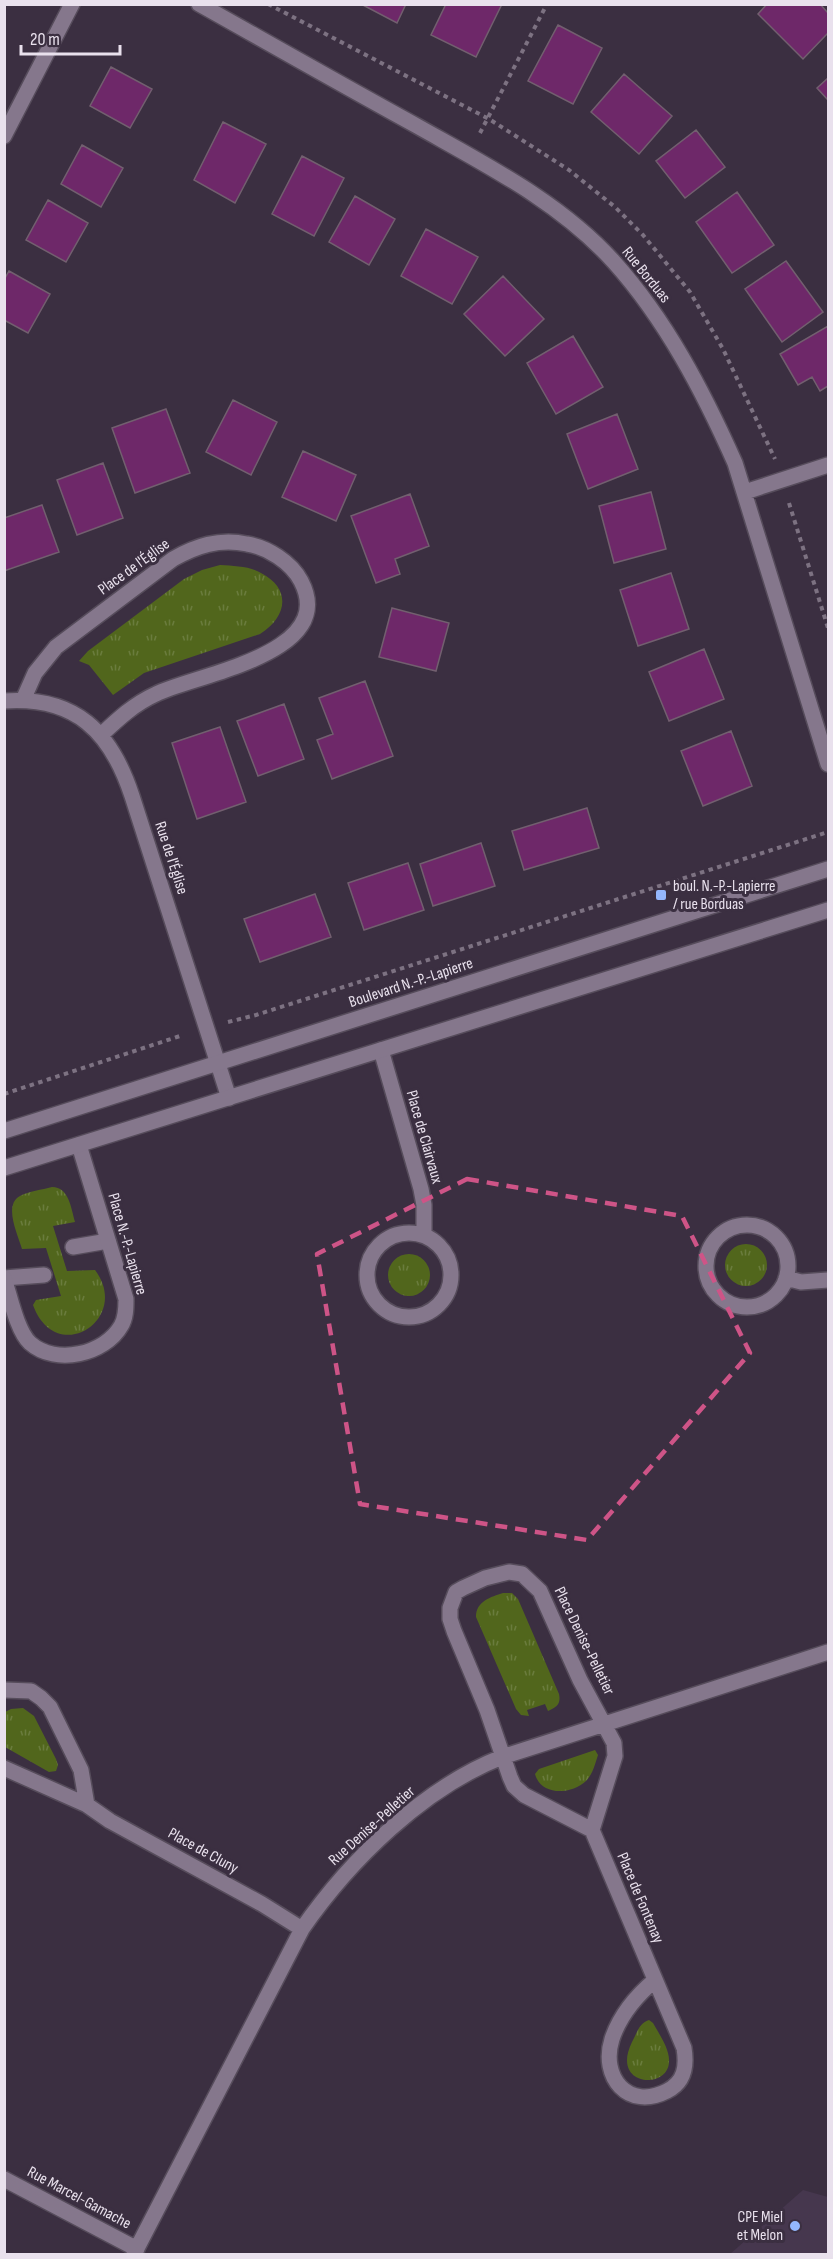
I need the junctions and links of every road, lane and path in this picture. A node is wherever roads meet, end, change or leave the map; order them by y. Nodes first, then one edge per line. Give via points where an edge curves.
1 (72, 4) edge
2 (199, 4) edge
3 (547, 4) edge
4 (480, 134) dead end
5 (4, 136) edge
6 (828, 465) edge
7 (745, 492) junction
8 (791, 509) dead end
9 (828, 628) edge
10 (23, 700) junction
11 (4, 701) edge
12 (101, 735) junction
13 (828, 764) edge
14 (828, 832) edge
15 (828, 869) edge
16 (828, 910) edge
17 (242, 1018) dead end
18 (172, 1038) dead end
19 (381, 1050) junction
20 (217, 1063) junction
21 (4, 1094) edge
22 (229, 1098) junction
23 (4, 1131) edge
24 (78, 1145) junction
25 (4, 1168) edge
26 (424, 1234) junction
27 (108, 1241) junction
28 (73, 1247) dead end
29 (44, 1275) dead end
30 (4, 1278) edge
31 (786, 1278) junction
32 (828, 1280) edge
33 (828, 1652) edge
34 (4, 1690) edge
35 (605, 1724) junction
36 (502, 1757) junction
37 (4, 1768) edge
38 (87, 1805) junction
39 (592, 1830) junction
40 (302, 1929) junction
41 (655, 1980) junction
42 (4, 2179) edge
43 (136, 2252) edge

1 - 5 street
2 - 7 street, Rue Borduas via 502,175 573,222 613,261 663,325 721,432
3 - 4 path
6 - 7 street
7 - 13 street, Rue Borduas
8 - 9 path
10 - 11 street, Rue de l'Église
10 - 12 street, Rue de l'Église via 61,708
10 - 12 street, Place de l'Église via 34,673 56,647 188,550 220,542 245,543 271,552 294,570 307,602 301,626 291,639 240,665 157,693
12 - 20 street, Rue de l'Église via 126,778
14 - 17 path
15 - 20 street, Boulevard N.-P.-Lapierre
16 - 19 street
18 - 21 path
19 - 22 street
19 - 26 street, Place de Clairvaux via 421,1189
20 - 22 street, Rue de l'Église
20 - 23 street, Boulevard N.-P.-Lapierre
22 - 24 street
24 - 25 street
24 - 27 street, Place N.-P.-Lapierre
26 - 26 street via 395,1234 372,1253 367,1282 372,1296 394,1315 421,1316 443,1301 449,1289 452,1276 448,1257
27 - 28 street
27 - 30 street, Place N.-P.-Lapierre via 126,1299 126,1314 122,1326 111,1337 85,1352 60,1355 30,1343
29 - 30 street
31 - 31 street via 788,1264 777,1238 752,1225 724,1231 707,1254 707,1279 723,1300 734,1305 760,1305 772,1299
31 - 32 street via 801,1282
33 - 35 street, Rue Denise-Pelletier
34 - 38 street via 31,1691 50,1707 81,1770
35 - 36 street, Rue Denise-Pelletier
35 - 36 street, Place Denise-Pelletier via 580,1680 540,1591 516,1572 485,1578 456,1592 450,1619
35 - 39 street via 615,1755
36 - 39 street via 518,1791
36 - 40 street, Rue Denise-Pelletier via 448,1786 397,1824 336,1882
37 - 38 street, Place de Cluny
38 - 40 street, Place de Cluny
39 - 41 street, Place de Fontenay
40 - 43 street, Rue Denise-Pelletier
41 - 41 street, Place de Fontenay via 628,2007 611,2040 608,2060 617,2083 642,2098 673,2088 686,2068 684,2048
42 - 43 street, Rue Marcel-Gamache

